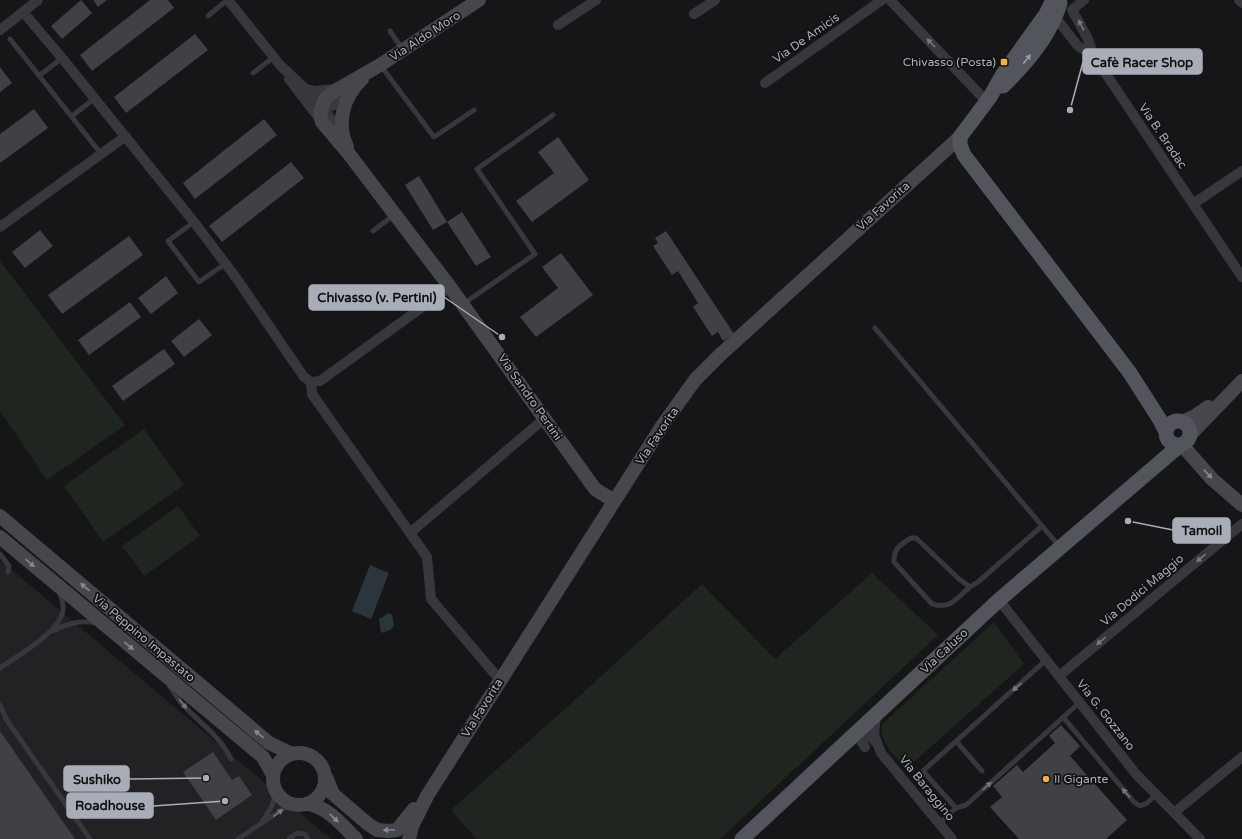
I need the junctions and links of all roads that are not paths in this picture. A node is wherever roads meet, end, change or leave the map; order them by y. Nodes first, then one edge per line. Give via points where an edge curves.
1 (38, 0) edge
2 (227, 0) edge
3 (479, 0) edge
4 (596, 0) edge
5 (715, 0) edge
6 (882, 0) edge
7 (890, 0) edge
8 (1053, 0) edge
9 (1060, 0) edge
10 (1084, 0) edge
11 (1239, 0) edge
12 (1242, 4) edge
13 (24, 13) junction
14 (694, 14) dead end
15 (208, 16) dead end
16 (1056, 17) junction
17 (558, 25) dead end
18 (0, 30) edge
19 (390, 31) dead end
20 (10, 39) dead end
21 (403, 50) junction
22 (1094, 56) junction
23 (274, 57) junction
24 (62, 58) junction
25 (280, 66) junction
26 (375, 69) junction
27 (254, 73) dead end
28 (40, 75) junction
29 (765, 83) dead end
30 (305, 89) junction
31 (345, 91) junction
32 (95, 98) junction
33 (989, 100) junction
34 (474, 110) dead end
35 (320, 111) junction
36 (553, 115) dead end
37 (72, 116) junction
38 (342, 134) junction
39 (126, 136) junction
40 (960, 137) junction
41 (350, 154) junction
42 (102, 155) junction
43 (1242, 171) edge
44 (1193, 204) junction
45 (395, 214) junction
46 (194, 222) junction
47 (0, 227) edge
48 (373, 231) dead end
49 (225, 264) junction
50 (1242, 277) edge
51 (450, 287) junction
52 (463, 305) junction
53 (875, 328) dead end
54 (1130, 374) junction
55 (311, 382) junction
56 (1239, 384) edge
57 (545, 418) junction
58 (1180, 421) junction
59 (1166, 434) junction
60 (1183, 442) junction
61 (1151, 468) junction
62 (614, 501) junction
63 (1242, 505) edge
64 (0, 516) edge
65 (1242, 524) edge
66 (1042, 526) junction
67 (410, 533) junction
68 (0, 537) edge
69 (1060, 548) junction
70 (0, 554) edge
71 (8, 572) dead end
72 (56, 585) junction
73 (970, 587) junction
74 (999, 600) junction
75 (105, 626) junction
76 (49, 633) junction
77 (1046, 660) junction
78 (0, 668) edge
79 (161, 672) junction
80 (1058, 676) junction
81 (500, 680) junction
82 (1079, 703) junction
83 (0, 705) edge
84 (876, 713) junction
85 (1063, 717) junction
86 (857, 732) junction
87 (956, 742) junction
88 (877, 743) junction
89 (843, 744) junction
90 (866, 747) junction
91 (881, 753) junction
92 (292, 754) junction
93 (1242, 756) edge
94 (231, 759) dead end
95 (982, 771) dead end
96 (273, 775) junction
97 (325, 782) junction
98 (276, 792) junction
99 (1156, 795) junction
100 (427, 796) junction
101 (301, 805) junction
102 (956, 808) junction
103 (1175, 812) junction
104 (261, 823) junction
105 (939, 824) junction
106 (90, 839) edge
107 (238, 839) edge
108 (288, 839) edge
109 (308, 839) edge
110 (356, 839) edge
111 (376, 839) edge
112 (409, 839) edge
113 (742, 839) edge
114 (952, 839) edge
115 (1200, 839) edge

1 - 13 street
2 - 15 lane
2 - 23 street
3 - 21 street, Via Aldo Moro
4 - 17 street
5 - 14 street
6 - 29 street, Via De Amicis
33 -> 7 street
8 - 33 main road via 1046,14 1003,74
9 - 16 main road
22 -> 10 street via 1072,10
11 - 12 street
13 - 18 street
13 - 24 street
16 - 22 street, Via B. Bradac via 1078,46
33 -> 16 main road via 1017,73
19 - 21 lane
20 - 28 lane
21 - 26 street, Via Aldo Moro
22 - 44 street, Via B. Bradac
23 - 25 street
23 - 27 lane
24 - 28 lane
24 - 32 street
25 - 30 street
25 - 35 street via 294,88
26 - 31 street, Via Aldo Moro
26 - 34 lane via 434,137
28 - 37 lane
30 - 31 street
30 - 35 street
31 - 35 street, Via Aldo Moro via 325,99
31 - 38 street
32 - 37 lane
32 - 39 street
33 - 40 main road
35 - 38 street
35 - 41 street
36 - 52 lane via 477,168 535,254
37 - 42 lane
38 - 41 street
39 - 42 street
39 - 46 street
40 - 54 main road via 964,155
40 - 62 street, Via Favorita via 841,243 695,380
41 - 45 street, Via Sandro Pertini
42 - 47 street
43 - 44 street
44 - 50 street, Via B. Bradac
45 - 48 lane
45 - 51 street, Via Sandro Pertini
46 - 49 street
46 - 49 lane via 168,241 199,282
49 - 55 street via 304,377
51 - 52 street, Via Sandro Pertini
51 - 55 street via 320,381
52 - 57 street, Via Sandro Pertini
53 - 66 lane
54 - 58 main road
54 - 59 main road via 1160,420
55 - 67 street via 312,394
56 - 58 street, Via Caluso via 1195,416
56 - 60 street, Via Caluso
57 - 62 street, Via Sandro Pertini via 595,489
57 - 67 street
58 - 59 main road via 1171,423
58 - 60 main road via 1188,427
59 - 60 main road via 1172,444
59 - 61 main road, Via Caluso
60 - 61 main road, Via Caluso
60 -> 63 street via 1212,479
61 - 69 main road, Via Caluso
62 - 81 street, Via Favorita
92 -> 64 street, Via Peppino Impastato via 269,743
65 -> 80 street, Via Dodici Maggio
66 - 69 lane
66 - 73 lane
67 - 81 street via 427,558 431,599
68 -> 72 street, Via Peppino Impastato
69 - 74 main road, Via Caluso
70 - 71 lane via 9,566
72 - 75 street, Via Peppino Impastato
72 - 76 lane via 64,609 58,623
73 - 73 lane via 916,538 911,538 896,550 894,562 932,604 941,607 950,604
74 - 77 street, Via G. Gozzano
74 - 84 main road, Via Caluso
75 - 76 lane via 87,621 67,625
75 -> 79 street, Via Peppino Impastato
76 - 78 lane
77 - 80 street, Via G. Gozzano
77 -> 87 lane
79 -> 94 lane via 184,706 214,734
79 - 96 street, Via Peppino Impastato via 263,757
80 - 82 street, Via G. Gozzano
81 - 100 street, Via Favorita
82 - 85 lane
82 - 99 street, Via G. Gozzano
83 - 106 lane via 6,719
84 - 86 main road, Via Caluso
84 - 88 street, Via Baraggino via 874,734
99 -> 85 lane via 1140,806 1134,802
102 -> 85 lane via 966,805
86 - 88 street via 868,735
86 - 89 main road, Via Caluso
86 - 90 street
87 - 95 lane
87 - 102 lane via 923,771
88 - 91 street, Via Baraggino
89 - 90 street, Via Baraggino
89 - 113 main road, Via Caluso
90 - 91 street, Via Baraggino
91 - 105 street, Via Baraggino
92 - 96 street via 278,763
92 - 97 street via 306,754 318,761 323,768
93 - 103 street
96 - 98 street
100 -> 97 street, Via Favorita via 397,830 377,830 334,794
97 - 101 street via 316,800
97 - 111 street via 329,796
98 - 101 street via 284,801
98 - 104 lane via 272,806
99 - 103 street, Via G. Gozzano
100 - 112 street, Via Favorita via 412,826
104 -> 101 lane via 286,807
101 -> 110 street via 318,806 325,810
102 - 105 lane
103 - 115 street, Via G. Gozzano
104 - 107 lane
105 - 114 street, Via Baraggino
108 - 109 lane via 297,833 305,834

